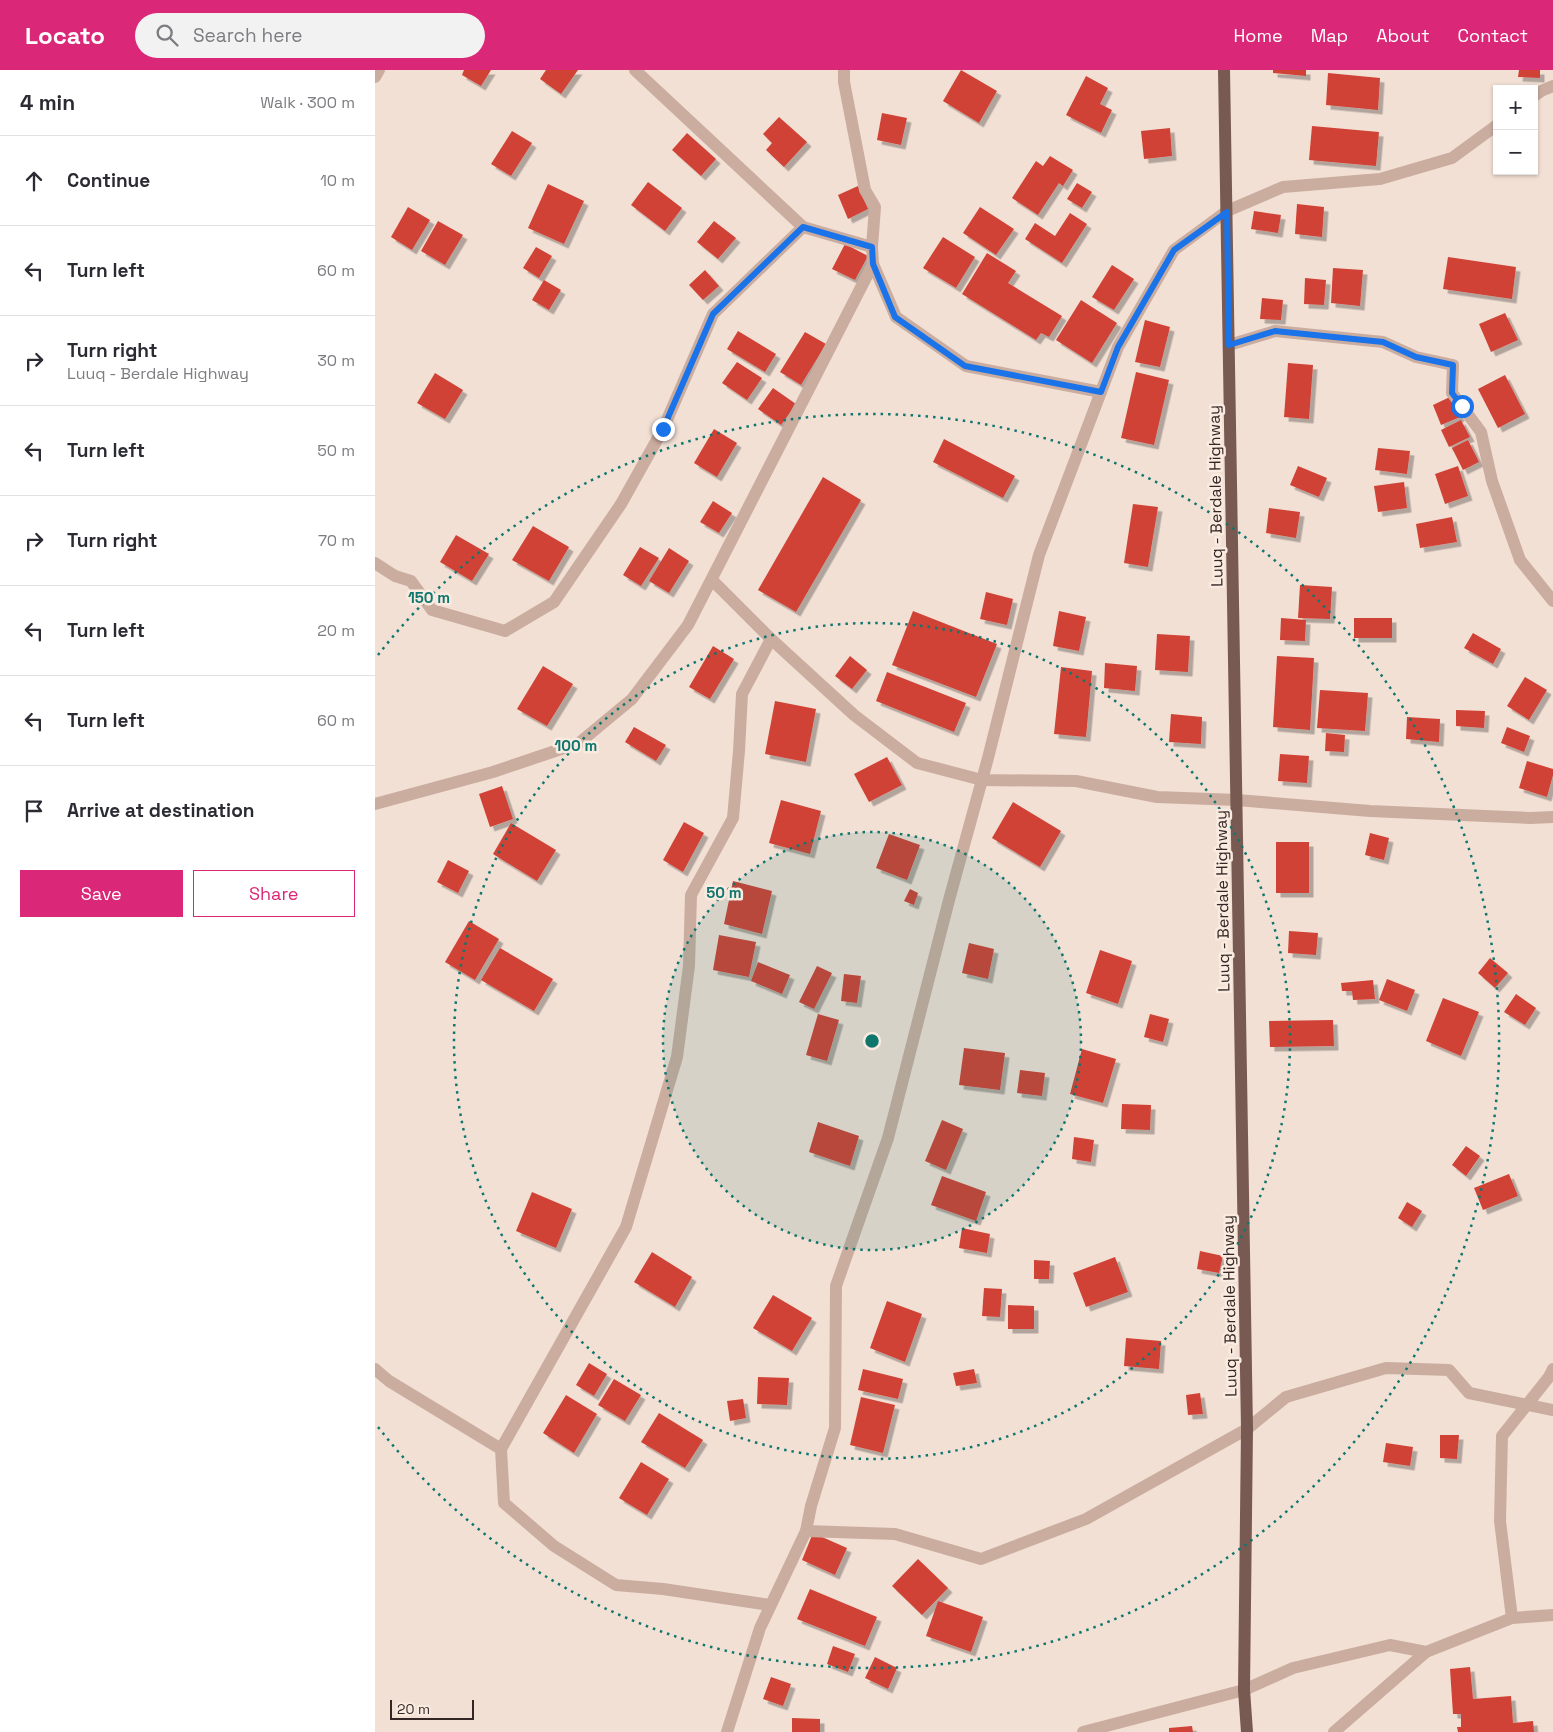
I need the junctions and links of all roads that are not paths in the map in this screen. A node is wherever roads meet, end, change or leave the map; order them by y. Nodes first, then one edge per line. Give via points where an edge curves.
1 (379, 70) edge
2 (635, 70) edge
3 (844, 70) edge
4 (1224, 70) edge
5 (375, 77) edge
6 (1553, 86) edge
7 (1538, 93) edge
8 (1493, 128) edge
9 (1227, 212) junction
10 (803, 227) junction
11 (872, 247) junction
12 (873, 264) junction
13 (1229, 345) junction
14 (1101, 392) junction
15 (375, 563) edge
16 (712, 580) junction
17 (1553, 601) edge
18 (771, 639) junction
19 (982, 780) junction
20 (1237, 800) junction
21 (375, 804) edge
22 (1553, 817) edge
23 (375, 1369) edge
24 (1553, 1370) edge
25 (1527, 1404) junction
26 (1553, 1410) edge
27 (1247, 1429) junction
28 (501, 1448) junction
29 (806, 1531) junction
30 (770, 1605) junction
31 (1553, 1614) edge
32 (1512, 1618) junction
33 (1426, 1652) junction
34 (1245, 1690) junction
35 (727, 1732) edge
36 (1083, 1732) edge
37 (1247, 1732) edge
38 (1334, 1732) edge

1 - 5 street
2 - 10 street
3 - 11 street via 865,190 875,207
4 - 9 main road, Luuq - Berdale Highway
6 - 7 street
8 - 9 street via 1452,158 1380,179 1283,187
9 - 13 main road, Luuq - Berdale Highway
9 - 14 street via 1174,250 1118,347
10 - 11 street
10 - 15 street via 713,314 663,429 621,504 553,602 505,631 432,610 411,581 395,576
11 - 12 street
12 - 14 street via 895,317 965,366
12 - 16 street
13 - 17 street via 1275,331 1383,342 1416,357 1453,365 1452,393 1481,432 1492,481 1520,560
13 - 20 main road, Luuq - Berdale Highway
14 - 19 street via 1039,555
16 - 18 street
16 - 21 street via 688,625 632,699 579,743 493,772
18 - 19 street via 854,715 917,763
18 - 28 street via 742,694 733,818 691,895 689,966 677,1057 626,1227
19 - 20 street via 1075,781 1157,797
19 - 29 street via 888,1138 837,1286 835,1428
20 - 22 street via 1371,811
20 - 27 main road, Luuq - Berdale Highway
23 - 28 street via 389,1381
24 - 25 street
25 - 26 street
25 - 27 street via 1469,1393 1449,1370 1386,1368 1286,1397
25 - 32 street via 1502,1436 1500,1521
27 - 29 street via 1086,1519 981,1560 895,1534
27 - 34 main road, Luuq - Berdale Highway
28 - 30 street via 504,1503 554,1546 616,1585
29 - 30 street
30 - 35 street
31 - 32 street
32 - 33 street
33 - 34 street via 1390,1646 1293,1668
33 - 38 street
34 - 36 street
34 - 37 main road, Luuq - Berdale Highway

